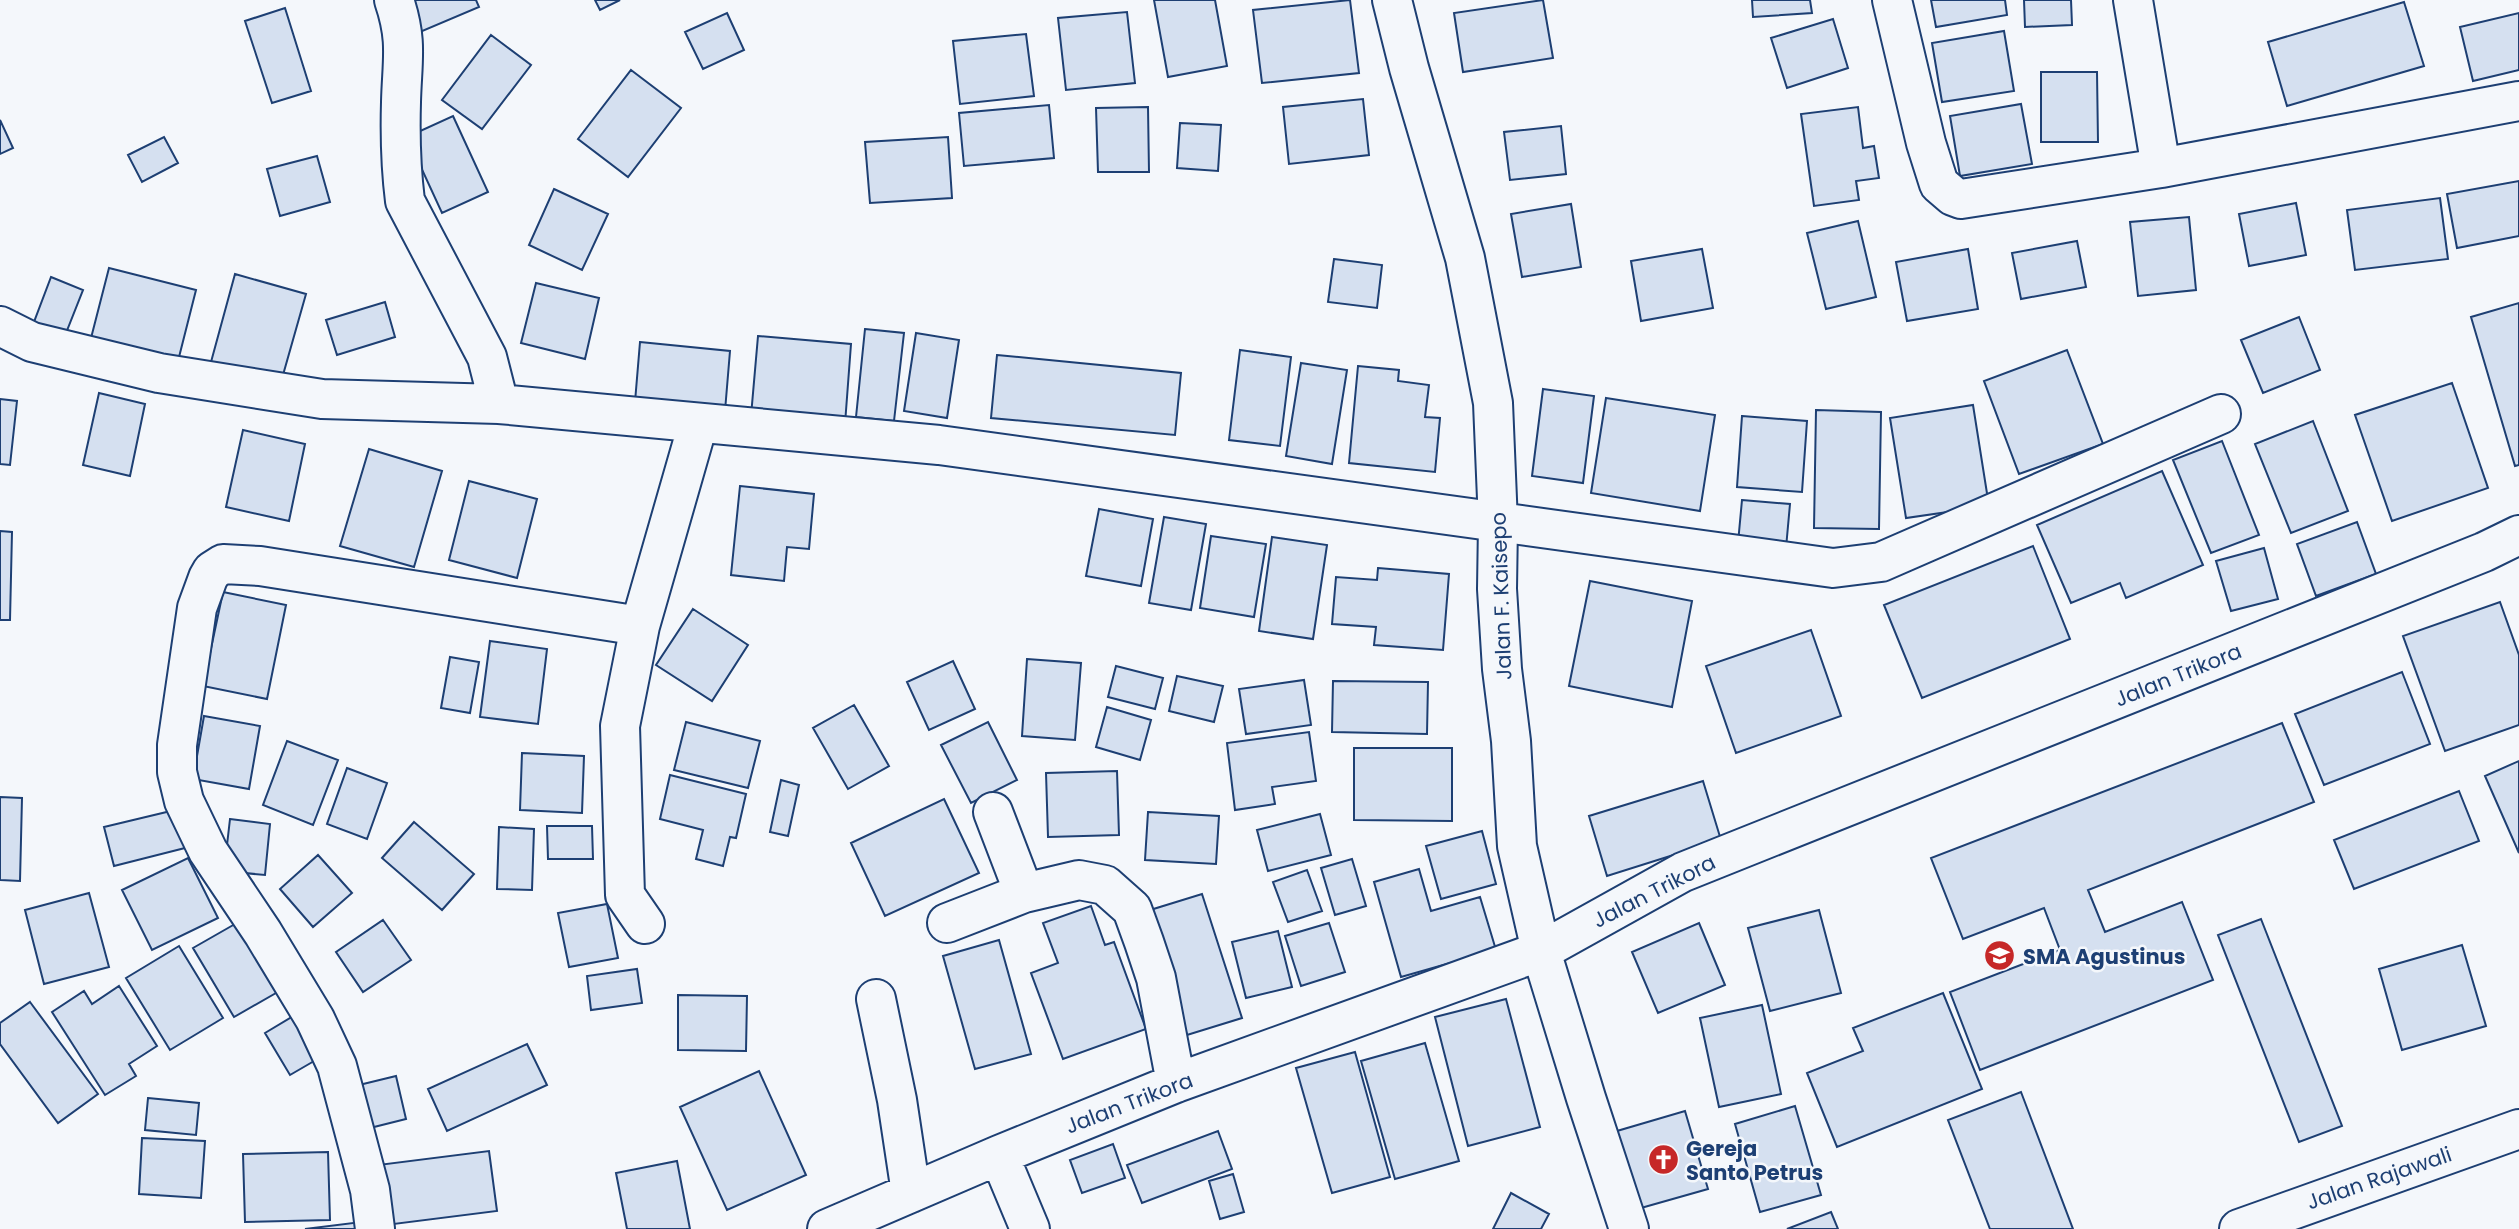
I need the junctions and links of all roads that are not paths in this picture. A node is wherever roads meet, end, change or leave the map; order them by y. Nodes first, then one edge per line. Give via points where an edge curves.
1 (394, 0) edge
2 (1392, 0) edge
3 (1892, 0) edge
4 (2133, 0) edge
5 (2519, 101) edge
6 (2161, 168) junction
7 (0, 326) edge
8 (499, 404) junction
9 (2221, 414) dead end
10 (698, 424) junction
11 (1498, 523) junction
12 (2519, 535) edge
13 (640, 626) junction
14 (993, 812) dead end
15 (1024, 893) junction
16 (947, 923) dead end
17 (645, 924) dead end
18 (1541, 951) junction
19 (876, 999) dead end
20 (1176, 1083) junction
21 (2519, 1129) edge
22 (999, 1155) junction
23 (911, 1193) junction
24 (375, 1229) edge
25 (827, 1229) edge
26 (1030, 1229) edge
27 (1629, 1229) edge
28 (2239, 1229) edge

1 - 8 street via 405,49 401,103 405,201 486,357
2 - 11 street, Jalan F. Kaisepo via 1465,258 1493,403
3 - 6 street via 1926,143 1939,184 1953,196 1961,199
4 - 6 street
5 - 6 street
7 - 8 street via 32,342 159,373 309,397
8 - 10 street
9 - 11 street via 1881,562 1833,568
10 - 11 street via 939,445
10 - 13 street
11 - 18 street, Jalan F. Kaisepo via 1496,589 1517,846
12 - 18 street, Jalan Trikora via 1683,872
13 - 17 street via 620,726 625,895
13 - 24 street via 260,566 223,564 208,578 197,608 177,745 179,782 208,851 315,1019 337,1066 370,1190
14 - 15 street
15 - 16 street
15 - 20 street via 1079,880 1105,885 1132,909 1156,978
18 - 20 street, Jalan Trikora
18 - 27 street, Jalan F. Kaisepo
19 - 23 street
20 - 22 street, Jalan Trikora
21 - 28 street, Jalan Rajawali
22 - 23 street, Jalan Trikora
22 - 26 street
23 - 25 street, Jalan Trikora

